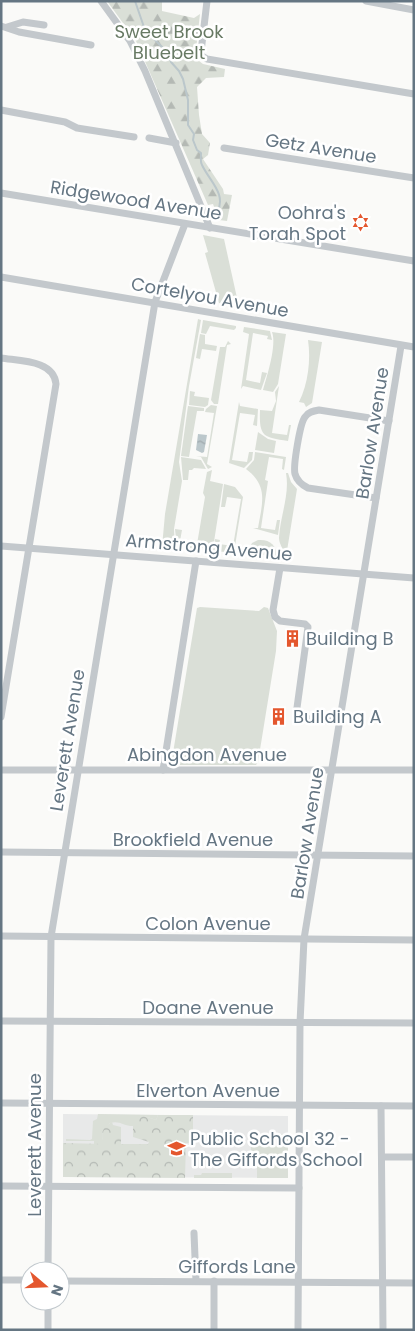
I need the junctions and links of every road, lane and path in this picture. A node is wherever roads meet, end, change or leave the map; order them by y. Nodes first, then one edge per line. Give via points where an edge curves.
1 (101, 1) edge
2 (208, 1) edge
3 (366, 1) edge
4 (414, 10) edge
5 (44, 25) dead end
6 (4, 27) edge
7 (91, 45) dead end
8 (414, 94) edge
9 (1, 110) edge
10 (134, 137) dead end
11 (149, 138) dead end
12 (176, 143) junction
13 (224, 148) dead end
14 (414, 178) edge
15 (1, 193) edge
16 (185, 224) junction
17 (210, 228) junction
18 (414, 261) edge
19 (1, 277) edge
20 (155, 302) junction
21 (402, 346) junction
22 (414, 347) edge
23 (1, 358) edge
24 (389, 421) junction
25 (376, 498) junction
26 (1, 546) edge
27 (29, 548) junction
28 (113, 555) junction
29 (196, 561) junction
30 (280, 568) junction
31 (364, 575) junction
32 (414, 578) edge
33 (1, 717) edge
34 (340, 722) junction
35 (333, 769) junction
36 (1, 770) edge
37 (78, 770) junction
38 (163, 770) junction
39 (414, 770) edge
40 (1, 852) edge
41 (64, 853) junction
42 (319, 855) junction
43 (414, 856) edge
44 (1, 936) edge
45 (51, 936) junction
46 (304, 938) junction
47 (414, 940) edge
48 (1, 1021) edge
49 (50, 1021) junction
50 (300, 1023) junction
51 (414, 1024) edge
52 (1, 1103) edge
53 (49, 1103) junction
54 (300, 1105) junction
55 (380, 1106) junction
56 (414, 1106) edge
57 (382, 1157) junction
58 (414, 1157) edge
59 (1, 1186) edge
60 (48, 1186) junction
61 (299, 1188) junction
62 (194, 1233) dead end
63 (48, 1261) edge
64 (1, 1280) edge
65 (20, 1280) edge
66 (70, 1280) edge
67 (196, 1281) junction
68 (214, 1281) junction
69 (298, 1282) junction
70 (383, 1282) junction
71 (414, 1283) edge
72 (48, 1311) edge
73 (48, 1330) edge
74 (214, 1330) edge
75 (298, 1330) edge
76 (383, 1330) edge

1 - 12 street via 130,41
2 - 8 street via 202,56
3 - 4 street
5 - 6 street via 23,22
6 - 7 street
9 - 10 street via 65,122 77,128
11 - 12 street
12 - 17 street
13 - 14 street, Getz Avenue
15 - 16 street, Ridgewood Avenue
16 - 17 street, Ridgewood Avenue
16 - 20 street, Leverett Avenue
17 - 18 street, Ridgewood Avenue
19 - 20 street, Cortelyou Avenue
20 - 21 street, Cortelyou Avenue
20 - 28 street, Leverett Avenue
21 - 22 street, Cortelyou Avenue
21 - 24 street, Barlow Avenue
23 - 27 street via 46,366 55,379
24 - 25 street, Barlow Avenue
24 - 25 street via 319,410 304,417 301,426 294,471 299,482 308,488
25 - 31 street, Barlow Avenue
26 - 27 street, Armstrong Avenue
27 - 28 street, Armstrong Avenue
27 - 33 street
28 - 29 street, Armstrong Avenue
28 - 37 street, Leverett Avenue
29 - 30 street, Armstrong Avenue
29 - 38 street
30 - 31 street, Armstrong Avenue
30 - 34 street via 272,610 274,617 308,627 297,716
31 - 32 street, Armstrong Avenue
31 - 34 street, Barlow Avenue
34 - 35 street, Barlow Avenue
35 - 38 street, Abingdon Avenue
35 - 39 street, Abingdon Avenue
35 - 42 street, Barlow Avenue
36 - 37 street, Abingdon Avenue
37 - 38 street, Abingdon Avenue
37 - 41 street, Leverett Avenue
40 - 41 street, Brookfield Avenue
41 - 42 street, Brookfield Avenue
41 - 45 street, Leverett Avenue
42 - 43 street, Brookfield Avenue
42 - 46 street, Barlow Avenue
44 - 45 street, Colon Avenue
45 - 46 street, Colon Avenue
45 - 49 street, Leverett Avenue
46 - 47 street, Colon Avenue
46 - 50 street, Barlow Avenue
48 - 49 street, Doane Avenue
49 - 50 street, Doane Avenue
49 - 53 street, Leverett Avenue
50 - 51 street, Doane Avenue
50 - 54 street, Barlow Avenue
52 - 53 street, Elverton Avenue
53 - 54 street, Elverton Avenue
53 - 60 street, Leverett Avenue
54 - 55 street, Elverton Avenue
54 - 61 street, Barlow Avenue
55 - 56 street, Elverton Avenue
55 - 57 street
57 - 58 street
57 - 70 street
59 - 60 street
60 - 61 street
60 - 63 street, Leverett Avenue
61 - 69 street, Barlow Avenue
62 - 67 street
64 - 65 street
66 - 67 street, Giffords Lane
67 - 68 street, Giffords Lane
68 - 69 street, Giffords Lane
68 - 74 street
69 - 70 street, Giffords Lane
69 - 75 street, Barlow Avenue
70 - 71 street, Giffords Lane
70 - 76 street
72 - 73 street

